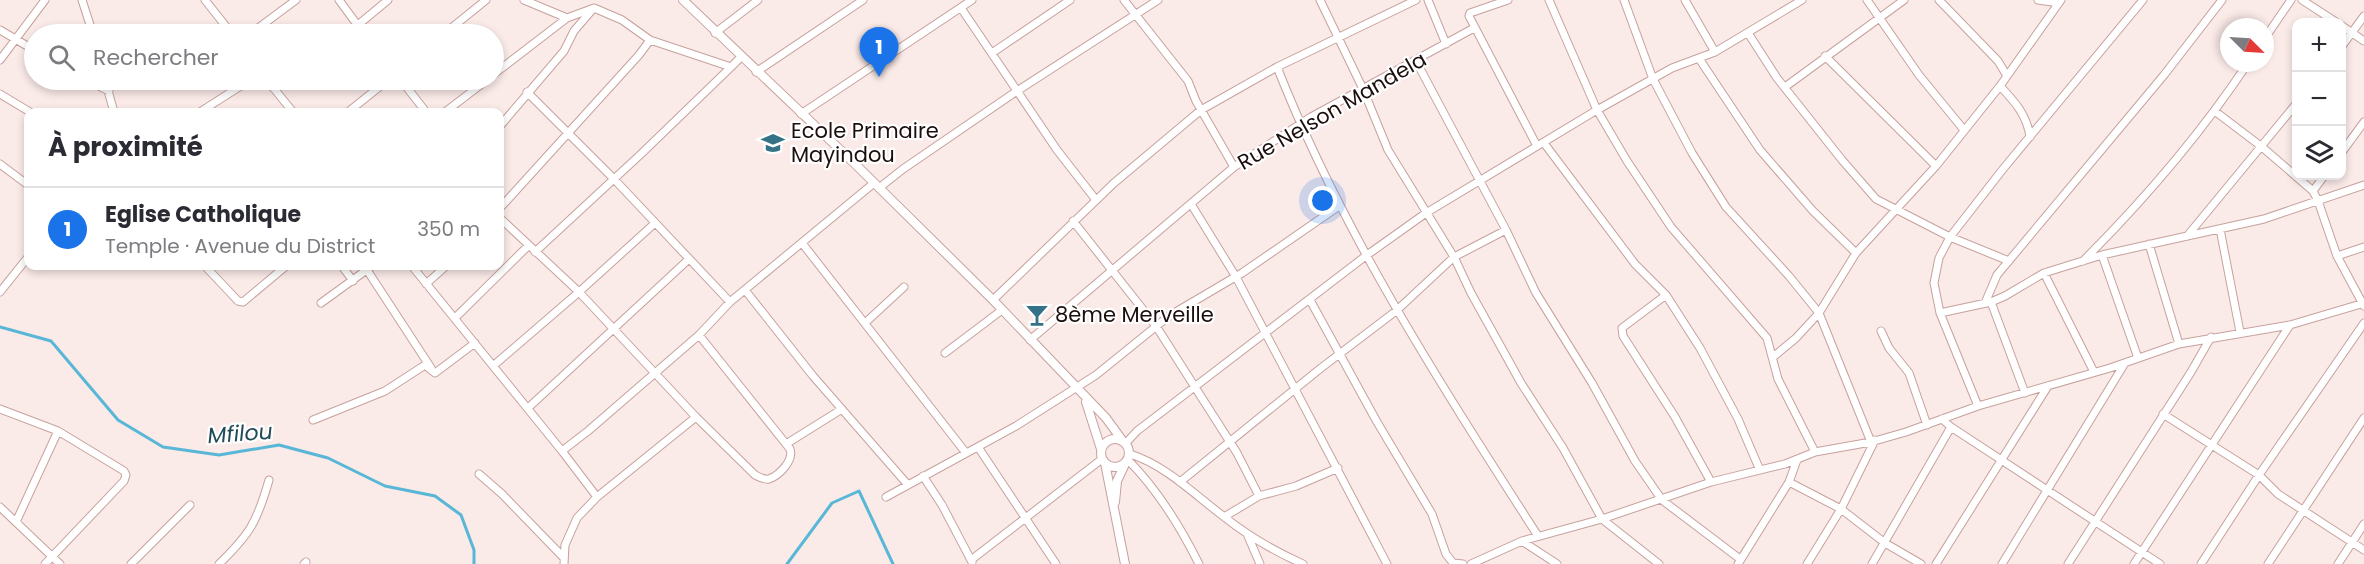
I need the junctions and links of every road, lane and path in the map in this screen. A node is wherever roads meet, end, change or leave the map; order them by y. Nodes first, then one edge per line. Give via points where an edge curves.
1 (45, 0) edge
2 (82, 0) edge
3 (205, 0) edge
4 (296, 0) edge
5 (339, 0) edge
6 (388, 0) edge
7 (486, 0) edge
8 (524, 0) edge
9 (683, 0) edge
10 (758, 0) edge
11 (863, 0) edge
12 (972, 0) edge
13 (1070, 0) edge
14 (1124, 0) edge
15 (1158, 0) edge
16 (1320, 0) edge
17 (1416, 0) edge
18 (1428, 0) edge
19 (1508, 0) edge
20 (1549, 0) edge
21 (1624, 0) edge
22 (1684, 0) edge
23 (1802, 0) edge
24 (1867, 0) edge
25 (1904, 0) edge
26 (1939, 0) edge
27 (2038, 0) edge
28 (2143, 0) edge
29 (2222, 0) edge
30 (2291, 0) edge
31 (2302, 0) edge
32 (2060, 2) edge
33 (1790, 3) edge
34 (594, 8) junction
35 (961, 8) junction
36 (1135, 15) junction
37 (1879, 16) junction
38 (2364, 16) edge
39 (567, 18) junction
40 (2330, 18) edge
41 (27, 24) edge
42 (90, 24) edge
43 (224, 24) edge
44 (264, 24) edge
45 (356, 24) edge
46 (359, 24) edge
47 (456, 24) edge
48 (2274, 25) edge
49 (24, 27) edge
50 (1474, 28) junction
51 (2346, 29) edge
52 (0, 30) edge
53 (716, 33) junction
54 (1749, 33) junction
55 (2352, 33) junction
56 (1338, 38) junction
57 (15, 39) junction
58 (650, 40) junction
59 (2346, 41) edge
60 (2364, 41) edge
61 (24, 44) edge
62 (1446, 44) junction
63 (1715, 52) junction
64 (992, 53) junction
65 (1825, 56) junction
66 (741, 57) junction
67 (0, 60) edge
68 (1700, 60) junction
69 (1416, 61) junction
70 (504, 66) edge
71 (731, 67) junction
72 (1277, 67) junction
73 (756, 72) junction
74 (2242, 72) edge
75 (2007, 76) junction
76 (1653, 79) junction
77 (2000, 86) junction
78 (1785, 87) junction
79 (1363, 89) junction
80 (105, 90) edge
81 (234, 90) edge
82 (275, 90) edge
83 (376, 90) edge
84 (409, 90) edge
85 (474, 90) edge
86 (1017, 91) junction
87 (109, 92) joint
88 (527, 92) junction
89 (0, 94) edge
90 (24, 108) edge
91 (113, 108) edge
92 (206, 108) edge
93 (289, 108) edge
94 (353, 108) edge
95 (423, 108) edge
96 (450, 108) edge
97 (2292, 109) edge
98 (1201, 110) junction
99 (1597, 110) junction
100 (2216, 112) junction
101 (801, 114) junction
102 (504, 121) edge
103 (2364, 122) edge
104 (1300, 125) junction
105 (1964, 130) junction
106 (568, 133) junction
107 (2030, 137) junction
108 (1541, 145) junction
109 (2262, 147) junction
110 (2346, 147) edge
111 (0, 164) edge
112 (1234, 166) junction
113 (1936, 166) junction
114 (614, 178) junction
115 (2321, 180) edge
116 (24, 182) edge
117 (1480, 183) junction
118 (876, 185) junction
119 (2364, 186) edge
120 (2313, 191) junction
121 (1096, 200) junction
122 (2318, 201) junction
123 (504, 204) edge
124 (1191, 204) junction
125 (1338, 207) junction
126 (1897, 210) junction
127 (1426, 213) junction
128 (1073, 221) junction
129 (504, 222) edge
130 (655, 223) junction
131 (2220, 229) junction
132 (1506, 230) junction
133 (2188, 235) junction
134 (1950, 237) junction
135 (802, 243) junction
136 (2149, 244) junction
137 (528, 246) junction
138 (2364, 247) edge
139 (535, 252) junction
140 (1856, 253) junction
141 (1367, 255) junction
142 (2102, 255) junction
143 (2337, 256) junction
144 (1454, 257) junction
145 (689, 260) junction
146 (2009, 261) junction
147 (24, 262) edge
148 (2081, 263) junction
149 (209, 270) edge
150 (281, 270) edge
151 (345, 270) edge
152 (367, 270) edge
153 (371, 270) edge
154 (415, 270) edge
155 (442, 270) edge
156 (504, 270) edge
157 (504, 270) edge
158 (1112, 270) junction
159 (2044, 273) junction
160 (1236, 277) junction
161 (353, 280) junction
162 (426, 284) junction
163 (904, 287) dead end
164 (746, 290) junction
165 (0, 292) edge
166 (579, 292) junction
167 (1666, 296) junction
168 (993, 300) junction
169 (1310, 300) junction
170 (730, 302) junction
171 (1988, 302) junction
172 (321, 303) dead end
173 (2363, 304) edge
174 (1002, 310) junction
175 (1396, 311) junction
176 (1819, 313) junction
177 (1940, 313) junction
178 (455, 318) junction
179 (865, 323) junction
180 (2364, 323) edge
181 (2290, 325) junction
182 (1156, 326) junction
183 (615, 329) junction
184 (1881, 331) dead end
185 (2240, 332) junction
186 (1266, 333) junction
187 (699, 335) junction
188 (2211, 337) junction
189 (1030, 340) junction
190 (475, 342) junction
191 (2179, 344) junction
192 (945, 353) dead end
193 (1339, 353) junction
194 (1773, 357) junction
195 (2138, 358) junction
196 (2125, 363) junction
197 (493, 366) junction
198 (2094, 372) junction
199 (435, 373) junction
200 (656, 373) junction
201 (2048, 386) junction
202 (1075, 387) junction
203 (1195, 387) junction
204 (1295, 390) junction
205 (2025, 393) junction
206 (1084, 398) junction
207 (1978, 406) junction
208 (528, 408) junction
209 (0, 409) edge
210 (842, 409) junction
211 (2163, 414) junction
212 (696, 417) junction
213 (2364, 418) edge
214 (1942, 419) junction
215 (313, 420) dead end
216 (1927, 425) junction
217 (1951, 427) junction
218 (58, 431) junction
219 (1124, 441) junction
220 (1873, 441) junction
221 (786, 444) junction
222 (1229, 444) junction
223 (978, 447) junction
224 (2211, 447) junction
225 (562, 451) junction
226 (1815, 452) junction
227 (966, 453) junction
228 (1103, 457) junction
229 (1128, 459) junction
230 (1797, 460) junction
231 (2002, 460) junction
232 (1338, 468) junction
233 (1760, 468) junction
234 (479, 474) dead end
235 (2259, 475) junction
236 (923, 476) junction
237 (269, 480) dead end
238 (1180, 482) junction
239 (1711, 482) junction
240 (1789, 482) junction
241 (908, 485) junction
242 (2048, 490) junction
243 (885, 496) dead end
244 (1259, 496) junction
245 (597, 497) junction
246 (1662, 500) junction
247 (190, 505) dead end
248 (0, 507) edge
249 (1841, 509) junction
250 (2303, 511) junction
251 (1115, 515) junction
252 (1224, 517) junction
253 (1024, 519) junction
254 (1602, 519) junction
255 (16, 522) junction
256 (2096, 522) junction
257 (2364, 524) edge
258 (1248, 535) junction
259 (1539, 536) junction
260 (1522, 541) junction
261 (1885, 543) junction
262 (2351, 543) junction
263 (2364, 550) edge
264 (2141, 553) junction
265 (52, 557) junction
266 (564, 561) edge
267 (972, 562) edge
268 (1739, 562) edge
269 (45, 564) edge
270 (60, 564) edge
271 (131, 564) edge
272 (219, 564) edge
273 (1056, 564) edge
274 (1125, 564) edge
275 (1199, 564) edge
276 (1260, 564) edge
277 (1303, 564) edge
278 (1387, 564) edge
279 (1463, 564) edge
280 (1471, 564) edge
281 (1557, 564) edge
282 (1659, 564) edge
283 (1807, 564) edge
284 (1872, 564) edge
285 (1922, 564) edge
286 (1936, 564) edge
287 (2002, 564) edge
288 (2068, 564) edge
289 (2134, 564) edge
290 (2160, 564) edge
291 (2201, 564) edge
292 (2268, 564) edge
293 (2338, 564) edge

1 - 41 street
2 - 42 street
3 - 43 street
4 - 44 street
5 - 45 street
6 - 46 street
7 - 47 street
8 - 39 street
9 - 53 street
10 - 53 street
11 - 73 street
12 - 35 street
13 - 64 street
14 - 36 street
15 - 36 street
16 - 56 street
17 - 56 street
18 - 62 street
19 - 50 street via 1470,14
20 - 99 street
21 - 76 street
22 - 63 street
23 - 33 street
24 - 37 street
25 - 37 street
26 - 75 street via 1998,61
27 - 32 street
28 - 107 street
29 - 146 street
30 - 48 street
31 - 40 street
32 - 75 street
33 - 54 street
34 - 39 street
34 - 58 street
34 - 88 street via 574,31 564,51
35 - 64 street
35 - 101 street
36 - 86 street
36 - 98 street via 1188,81
37 - 65 street
37 - 105 street via 1919,75
38 - 55 street
39 - 70 street
49 - 57 street
50 - 62 street, Rue Nelson Mandela
50 - 108 street
51 - 55 street
52 - 57 street
53 - 66 street
54 - 63 street
54 - 78 street
55 - 59 street
55 - 60 street
56 - 72 street
56 - 79 street
57 - 61 street
57 - 67 street
58 - 71 street
58 - 106 street
62 - 69 street, Rue Nelson Mandela
63 - 68 street
64 - 86 street
65 - 78 street
65 - 113 street
66 - 71 street
66 - 73 street
68 - 76 street via 1672,68
68 - 140 street via 1760,150 1812,211
69 - 79 street, Rue Nelson Mandela
69 - 117 street
71 - 114 street
72 - 98 street
72 - 104 street
73 - 101 street
74 - 100 street
75 - 77 street
76 - 99 street
76 - 176 street via 1726,207
77 - 105 street
77 - 107 street via 2023,112
78 - 126 street via 1876,199
79 - 104 street, Rue Nelson Mandela
79 - 127 street via 1388,150
80 - 87 street
81 - 92 street
82 - 93 street
83 - 94 street
84 - 95 street
85 - 96 street
86 - 118 street
86 - 121 street
87 - 91 street
88 - 102 street
88 - 106 street
89 - 90 street
97 - 109 street
98 - 112 street
98 - 121 street
99 - 108 street
99 - 194 street via 1671,227 1767,338
100 - 109 street
100 - 148 street via 2132,212
101 - 118 street
103 - 110 street
104 - 112 street, Rue Nelson Mandela
104 - 125 street
105 - 113 street
106 - 114 street
106 - 123 street
107 - 134 street
108 - 117 street
108 - 167 street via 1635,264
109 - 120 street
109 - 133 street
111 - 116 street
112 - 124 street, Rue Nelson Mandela
113 - 126 street
114 - 130 street
114 - 139 street
115 - 120 street
117 - 127 street
117 - 132 street
118 - 135 street
118 - 168 street
119 - 122 street
120 - 122 street
121 - 128 street
122 - 131 street
122 - 143 street
124 - 158 street, Rue Nelson Mandela
124 - 160 street
125 - 141 street
125 - 160 street
126 - 134 street
126 - 140 street
127 - 141 street
127 - 144 street
128 - 158 street
128 - 168 street
129 - 137 street
130 - 145 street
130 - 166 street
131 - 133 street
131 - 185 street
132 - 144 street
132 - 246 street via 1536,293
133 - 136 street
134 - 146 street
134 - 177 street via 1935,270
135 - 164 street
135 - 179 street
136 - 142 street
136 - 191 street
137 - 139 street
137 - 156 street
138 - 143 street
139 - 166 street
140 - 176 street
141 - 169 street
141 - 175 street
142 - 148 street
142 - 195 street
143 - 173 street
144 - 175 street
144 - 254 street via 1521,383
145 - 170 street
145 - 183 street
146 - 171 street via 1997,275
147 - 165 street
148 - 159 street
149 - 150 street via 243,302
151 - 161 street
152 - 161 street
153 - 199 street
154 - 162 street
155 - 162 street
157 - 178 street
158 - 182 street
158 - 189 street, Rue Nelson Mandela
159 - 171 street
159 - 198 street
160 - 182 street
160 - 186 street
161 - 172 street
162 - 178 street
163 - 179 street
164 - 170 street
164 - 210 street
166 - 183 street
166 - 197 street
167 - 233 street via 1700,348
167 - 239 street via 1622,328 1623,336
168 - 174 street
169 - 186 street
169 - 193 street
170 - 187 street
171 - 177 street
171 - 205 street
173 - 181 street
174 - 189 street
174 - 192 street
175 - 193 street
175 - 259 street
176 - 194 street
176 - 220 street
177 - 207 street
178 - 190 street
179 - 227 street
180 - 235 street
181 - 185 street
181 - 224 street
182 - 202 street via 1096,375
182 - 203 street
183 - 200 street
183 - 208 street
184 - 216 street via 1909,373
185 - 188 street
186 - 203 street
186 - 204 street
187 - 200 street
187 - 221 street
188 - 191 street
188 - 211 street
189 - 202 street
190 - 197 street
190 - 199 street
191 - 195 street
193 - 204 street
193 - 279 street via 1432,514 1446,554 1453,563
194 - 226 street via 1778,379
195 - 196 street
196 - 198 street
196 - 242 street
197 - 208 street
198 - 201 street
199 - 215 street via 425,365 385,391
200 - 212 street
200 - 225 street
201 - 205 street
201 - 231 street
202 - 206 street
202 - 223 street
203 - 219 street
203 - 222 street
204 - 222 street
204 - 232 street
205 - 207 street
206 - 219 street
206 - 228 street
207 - 214 street
208 - 225 street
209 - 218 street
210 - 221 street
210 - 241 street
211 - 224 street
211 - 256 street
212 - 221 street via 763,479 789,462 792,454
212 - 245 street
213 - 250 street
214 - 216 street
214 - 217 street
216 - 220 street
217 - 231 street
217 - 261 street
218 - 255 street
218 - 265 street via 126,475
219 - 228 street via 1111,439 1105,443
219 - 229 street
220 - 226 street
220 - 249 street
222 - 238 street
222 - 244 street
223 - 227 street
223 - 253 street
224 - 235 street
224 - 264 street
225 - 245 street
226 - 230 street
227 - 236 street
228 - 229 street via 1118,467
228 - 251 street
228 - 253 street
229 - 238 street via 1140,458
229 - 251 street via 1117,481
229 - 275 street via 1175,520
230 - 233 street
230 - 240 street
231 - 242 street
231 - 286 street
232 - 244 street
232 - 278 street
233 - 239 street
234 - 266 street
235 - 250 street
235 - 291 street
236 - 241 street
236 - 267 street
237 - 272 street via 255,524
238 - 252 street
239 - 246 street
240 - 249 street
240 - 268 street
241 - 243 street
242 - 256 street
242 - 287 street
244 - 252 street
245 - 266 street via 577,518
246 - 254 street
246 - 268 street
247 - 271 street
248 - 255 street
249 - 261 street
249 - 283 street
250 - 262 street
250 - 292 street
251 - 274 street
252 - 258 street
253 - 267 street
253 - 273 street
254 - 259 street
254 - 282 street
255 - 265 street
256 - 264 street
256 - 288 street
257 - 262 street
258 - 276 street
258 - 277 street
259 - 260 street
260 - 280 street
260 - 281 street
261 - 284 street
261 - 285 street
262 - 263 street
262 - 293 street
264 - 289 street
264 - 290 street
265 - 269 street
265 - 270 street

